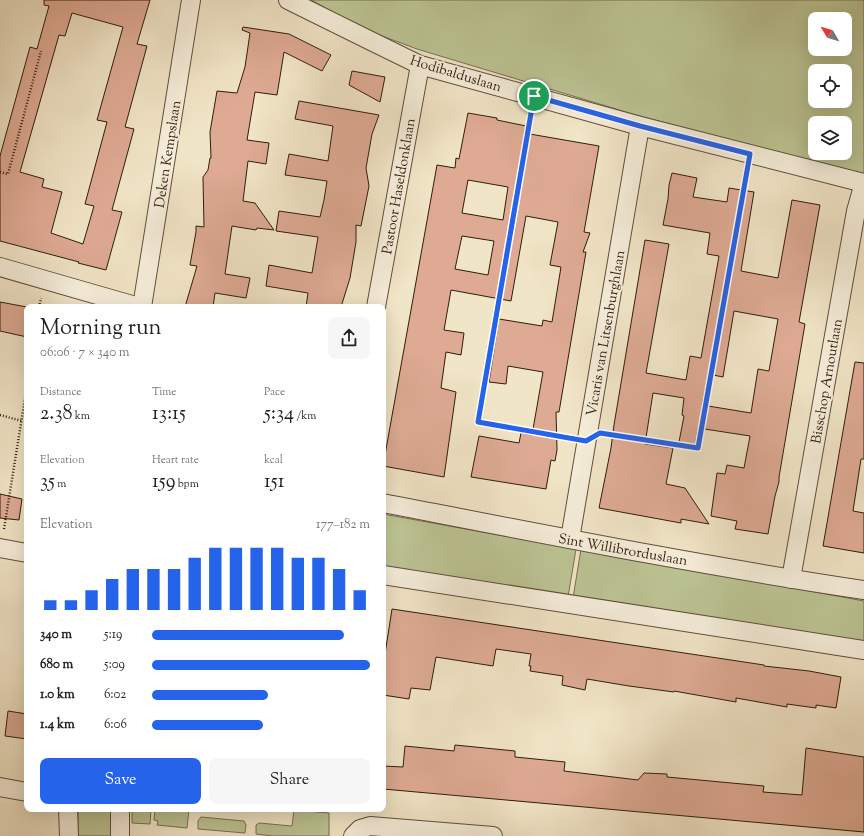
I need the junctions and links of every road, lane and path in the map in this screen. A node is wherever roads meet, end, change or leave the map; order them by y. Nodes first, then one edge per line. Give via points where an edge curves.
1 (191, 0) edge
2 (288, 0) edge
3 (41, 51) dead end
4 (420, 65) junction
5 (534, 96) junction
6 (640, 126) junction
7 (750, 154) junction
8 (0, 172) edge
9 (864, 183) edge
10 (0, 267) edge
11 (129, 304) edge
12 (142, 304) edge
13 (377, 304) edge
14 (24, 407) edge
15 (0, 415) edge
16 (22, 421) junction
17 (586, 441) junction
18 (386, 504) edge
19 (570, 539) junction
20 (1, 548) edge
21 (24, 552) edge
22 (386, 575) edge
23 (791, 579) junction
24 (864, 590) edge
25 (864, 650) edge
26 (0, 787) edge
27 (24, 791) edge
28 (68, 812) edge
29 (120, 812) edge
30 (356, 833) edge
31 (69, 836) edge
32 (120, 836) edge
33 (493, 836) edge

1 - 12 street, Deken Kempslaan
2 - 4 street, Hodibalduslaan
3 - 8 path via 8,174
4 - 5 street, Hodibalduslaan
4 - 13 street, Pastoor Haseldonklaan
5 - 6 street, Hodibalduslaan
5 - 17 path via 478,422
6 - 7 street, Hodibalduslaan
6 - 17 street, Vicaris van Litsenburghlaan
7 - 9 street, Hodibalduslaan
7 - 17 path via 698,448 600,433
9 - 23 street, Bisschop Arnoutlaan via 856,211
10 - 11 street
14 - 16 path
15 - 16 path
16 - 20 path
17 - 19 street, Vicaris van Litsenburghlaan
18 - 19 street, Sint Willibrorduslaan
19 - 23 street, Sint Willibrorduslaan
20 - 21 street
22 - 25 street
23 - 24 street, Sint Willibrorduslaan
26 - 27 street
28 - 31 street
29 - 32 street
30 - 33 street via 376,826

